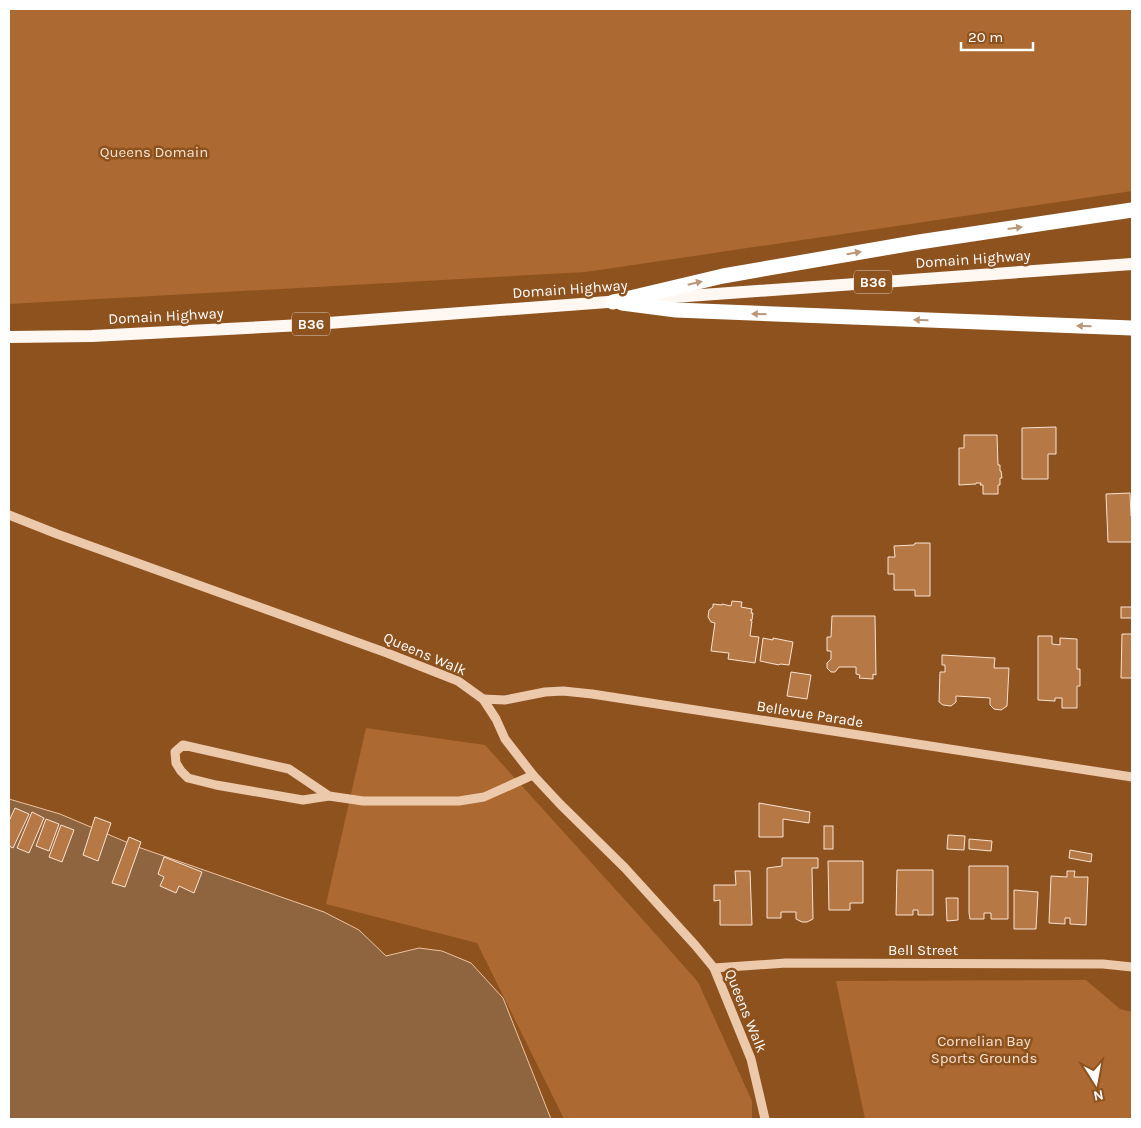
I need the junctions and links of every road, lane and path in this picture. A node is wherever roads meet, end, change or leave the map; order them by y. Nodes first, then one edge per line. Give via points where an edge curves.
1 (1132, 210) edge
2 (1132, 264) edge
3 (613, 302) junction
4 (1132, 328) edge
5 (9, 337) edge
6 (9, 515) edge
7 (483, 699) junction
8 (533, 776) junction
9 (1132, 777) edge
10 (329, 796) junction
11 (1132, 967) edge
12 (714, 968) junction
13 (765, 1119) edge

3 -> 1 highway via 723,276
2 - 3 main road, Domain Highway / B36
4 -> 3 highway via 676,310
3 - 5 main road, Domain Highway / B36 via 292,325 92,336
6 - 7 street, Queens Walk via 388,653 458,681
7 - 8 street, Queens Walk via 505,739
7 - 9 street, Bellevue Parade via 505,700 563,691 592,694
8 - 10 street via 484,796 459,801 363,801
8 - 12 street, Queens Walk via 625,868
10 - 10 street via 303,800 188,778 176,763 175,752 183,746 289,769
11 - 12 street, Bell Street via 1103,964 786,963
12 - 13 street, Queens Walk via 751,1059

